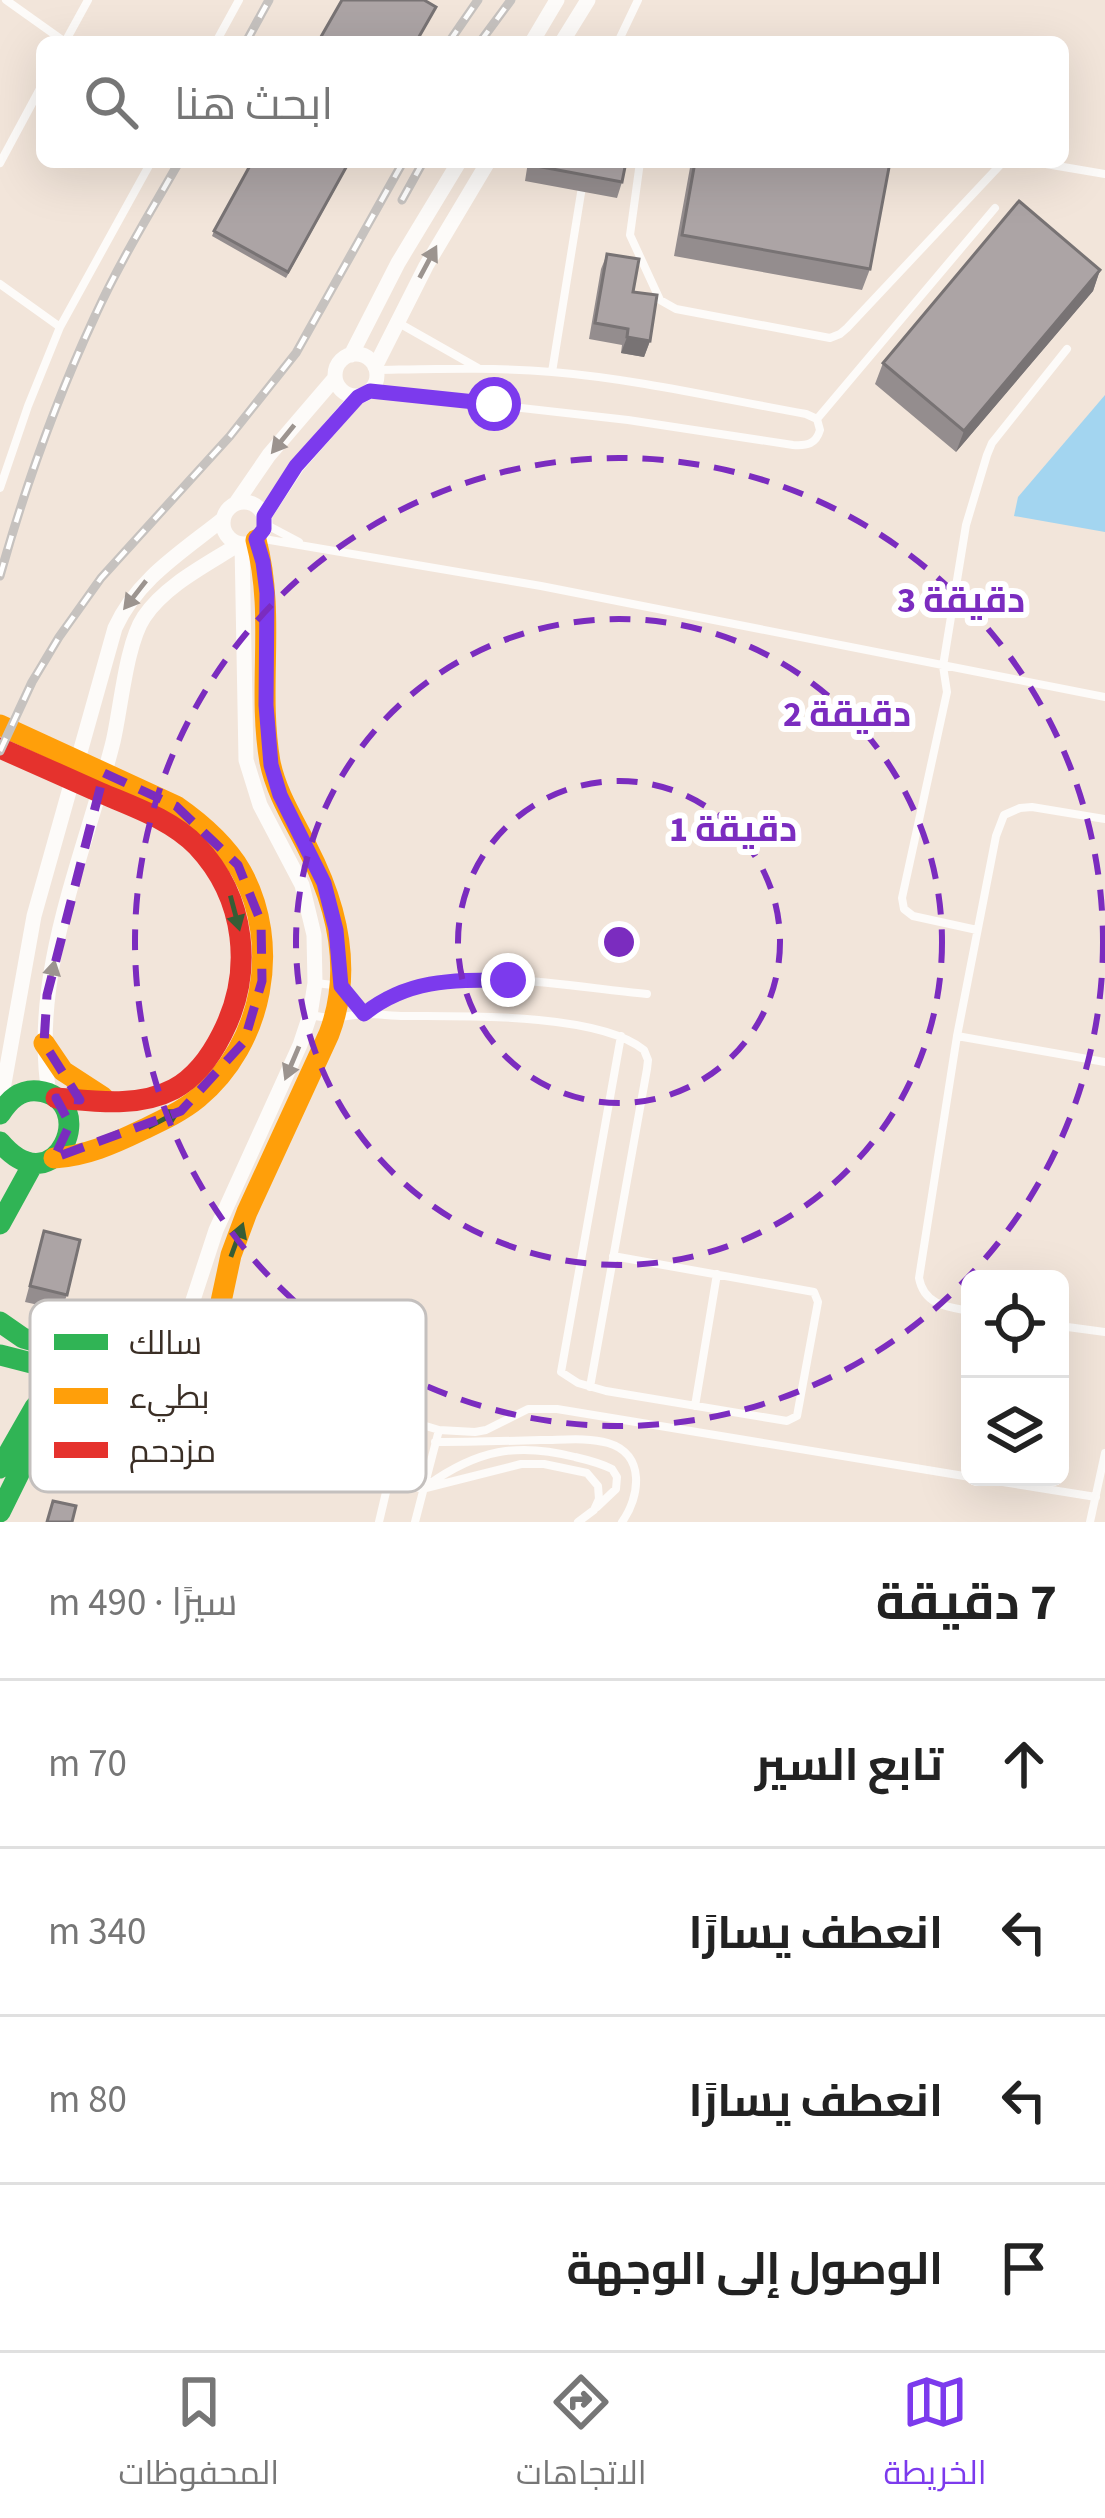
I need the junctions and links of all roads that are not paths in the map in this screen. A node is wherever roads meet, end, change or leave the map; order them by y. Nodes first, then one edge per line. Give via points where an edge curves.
1 (6, 0) edge
2 (88, 0) edge
3 (239, 0) edge
4 (557, 0) edge
5 (588, 0) edge
6 (638, 0) edge
7 (57, 36) edge
8 (68, 36) edge
9 (219, 36) edge
10 (536, 36) edge
11 (566, 36) edge
12 (621, 36) edge
13 (36, 96) edge
14 (0, 164) edge
15 (148, 168) edge
16 (455, 168) edge
17 (484, 168) edge
18 (585, 168) edge
19 (639, 168) edge
20 (997, 168) edge
21 (1069, 168) edge
22 (1105, 174) edge
23 (995, 208) dead end
24 (0, 284) edge
25 (397, 322) junction
26 (60, 327) junction
27 (1067, 349) dead end
28 (351, 355) junction
29 (376, 368) junction
30 (479, 369) junction
31 (552, 372) junction
32 (335, 378) junction
33 (364, 394) junction
34 (817, 419) junction
35 (0, 488) edge
36 (236, 503) junction
37 (223, 519) junction
38 (254, 534) junction
39 (311, 548) junction
40 (943, 666) junction
41 (1105, 697) edge
42 (0, 725) edge
43 (0, 748) edge
44 (171, 814) junction
45 (1105, 819) edge
46 (976, 930) junction
47 (315, 982) junction
48 (341, 986) junction
49 (647, 994) dead end
50 (364, 1014) junction
51 (310, 1015) junction
52 (334, 1020) junction
53 (621, 1036) junction
54 (957, 1036) junction
55 (44, 1043) junction
56 (1105, 1062) edge
57 (52, 1096) junction
58 (110, 1102) junction
59 (0, 1110) edge
60 (0, 1142) edge
61 (44, 1161) junction
62 (0, 1224) edge
63 (613, 1256) junction
64 (717, 1274) junction
65 (192, 1300) edge
66 (223, 1300) edge
67 (961, 1309) edge
68 (0, 1322) edge
69 (1069, 1327) edge
70 (1105, 1332) edge
71 (30, 1342) edge
72 (0, 1355) edge
73 (30, 1358) edge
74 (590, 1387) junction
75 (694, 1406) junction
76 (30, 1418) edge
77 (426, 1426) edge
78 (439, 1430) junction
79 (435, 1442) junction
80 (1105, 1453) edge
81 (30, 1454) edge
82 (0, 1468) edge
83 (426, 1475) edge
84 (961, 1476) edge
85 (1027, 1486) edge
86 (426, 1487) edge
87 (426, 1488) edge
88 (616, 1489) junction
89 (385, 1492) edge
90 (421, 1492) edge
91 (637, 1493) junction
92 (1096, 1497) junction
93 (3, 1511) edge
94 (589, 1514) junction
95 (379, 1522) edge
96 (415, 1522) edge
97 (578, 1522) edge
98 (622, 1522) edge
99 (1090, 1522) edge

1 - 7 lane
2 - 8 lane
3 - 9 lane
4 - 10 street
5 - 11 street
6 - 12 lane
13 - 14 lane
15 - 26 lane
16 - 28 street
25 -> 17 street
18 - 31 lane
19 - 20 lane via 630,235 661,300 830,338
21 - 22 lane
23 - 34 lane
24 - 26 lane
25 - 29 street
25 - 30 lane
26 - 35 lane
27 - 40 lane via 992,443 966,525
28 - 29 street
28 - 32 street
29 - 30 lane
29 - 33 street
30 - 31 lane
31 - 34 lane
32 - 33 street via 340,390
32 -> 36 street
33 - 34 lane via 803,446 818,436
33 - 38 street via 296,466
36 - 37 street
36 - 38 street via 251,503
37 - 38 street via 226,534
37 -> 59 street via 148,578 115,628 34,916
38 - 39 lane
38 - 39 lane
38 - 47 street via 245,760 302,884
38 - 48 main road via 267,593 271,765 324,883
55 -> 38 street via 57,949 137,629 162,598
39 - 40 lane
40 - 41 lane
40 - 46 lane via 947,692 902,905 913,916
42 - 44 main road
43 - 44 main road
44 -> 58 main road via 228,889 243,977 227,1028 195,1073 159,1095
61 -> 44 main road via 91,1152 193,1102 244,1042 256,1010 265,951 254,896 219,841
45 - 46 lane via 1032,807 1004,815
46 - 54 lane
47 - 48 lane
47 - 51 street
48 - 50 lane
48 - 52 main road
49 - 50 lane via 456,980 403,989
50 - 52 lane
50 - 53 lane via 499,1018
51 - 52 lane
51 -> 65 street
66 -> 52 main road via 247,1212
53 - 63 lane via 648,1060
53 - 74 lane via 560,1367
54 - 56 lane
54 - 67 lane via 919,1278 936,1304
55 - 57 street
55 - 58 main road via 63,1071
57 - 58 main road
57 - 59 main road via 23,1092
57 - 61 main road via 70,1124 68,1139
60 - 61 main road via 14,1158
61 - 62 main road
63 - 64 lane
63 - 74 lane
64 - 75 lane
64 - 75 lane via 810,1291 818,1302 794,1419
68 - 71 main road
69 - 70 lane
72 - 73 main road
74 - 75 lane
76 - 82 main road
77 - 78 lane
78 - 79 lane
78 - 84 lane via 476,1432 528,1409 557,1409
79 - 83 lane
79 - 91 lane via 607,1443 633,1464
80 - 92 lane
81 - 93 main road
85 - 92 lane
86 - 88 lane via 464,1463 523,1448 608,1466
87 - 94 lane via 544,1464 595,1480 598,1499
88 - 91 lane
88 - 94 lane
89 - 95 lane
90 - 96 lane
91 - 98 lane
92 - 99 lane
94 - 97 lane

